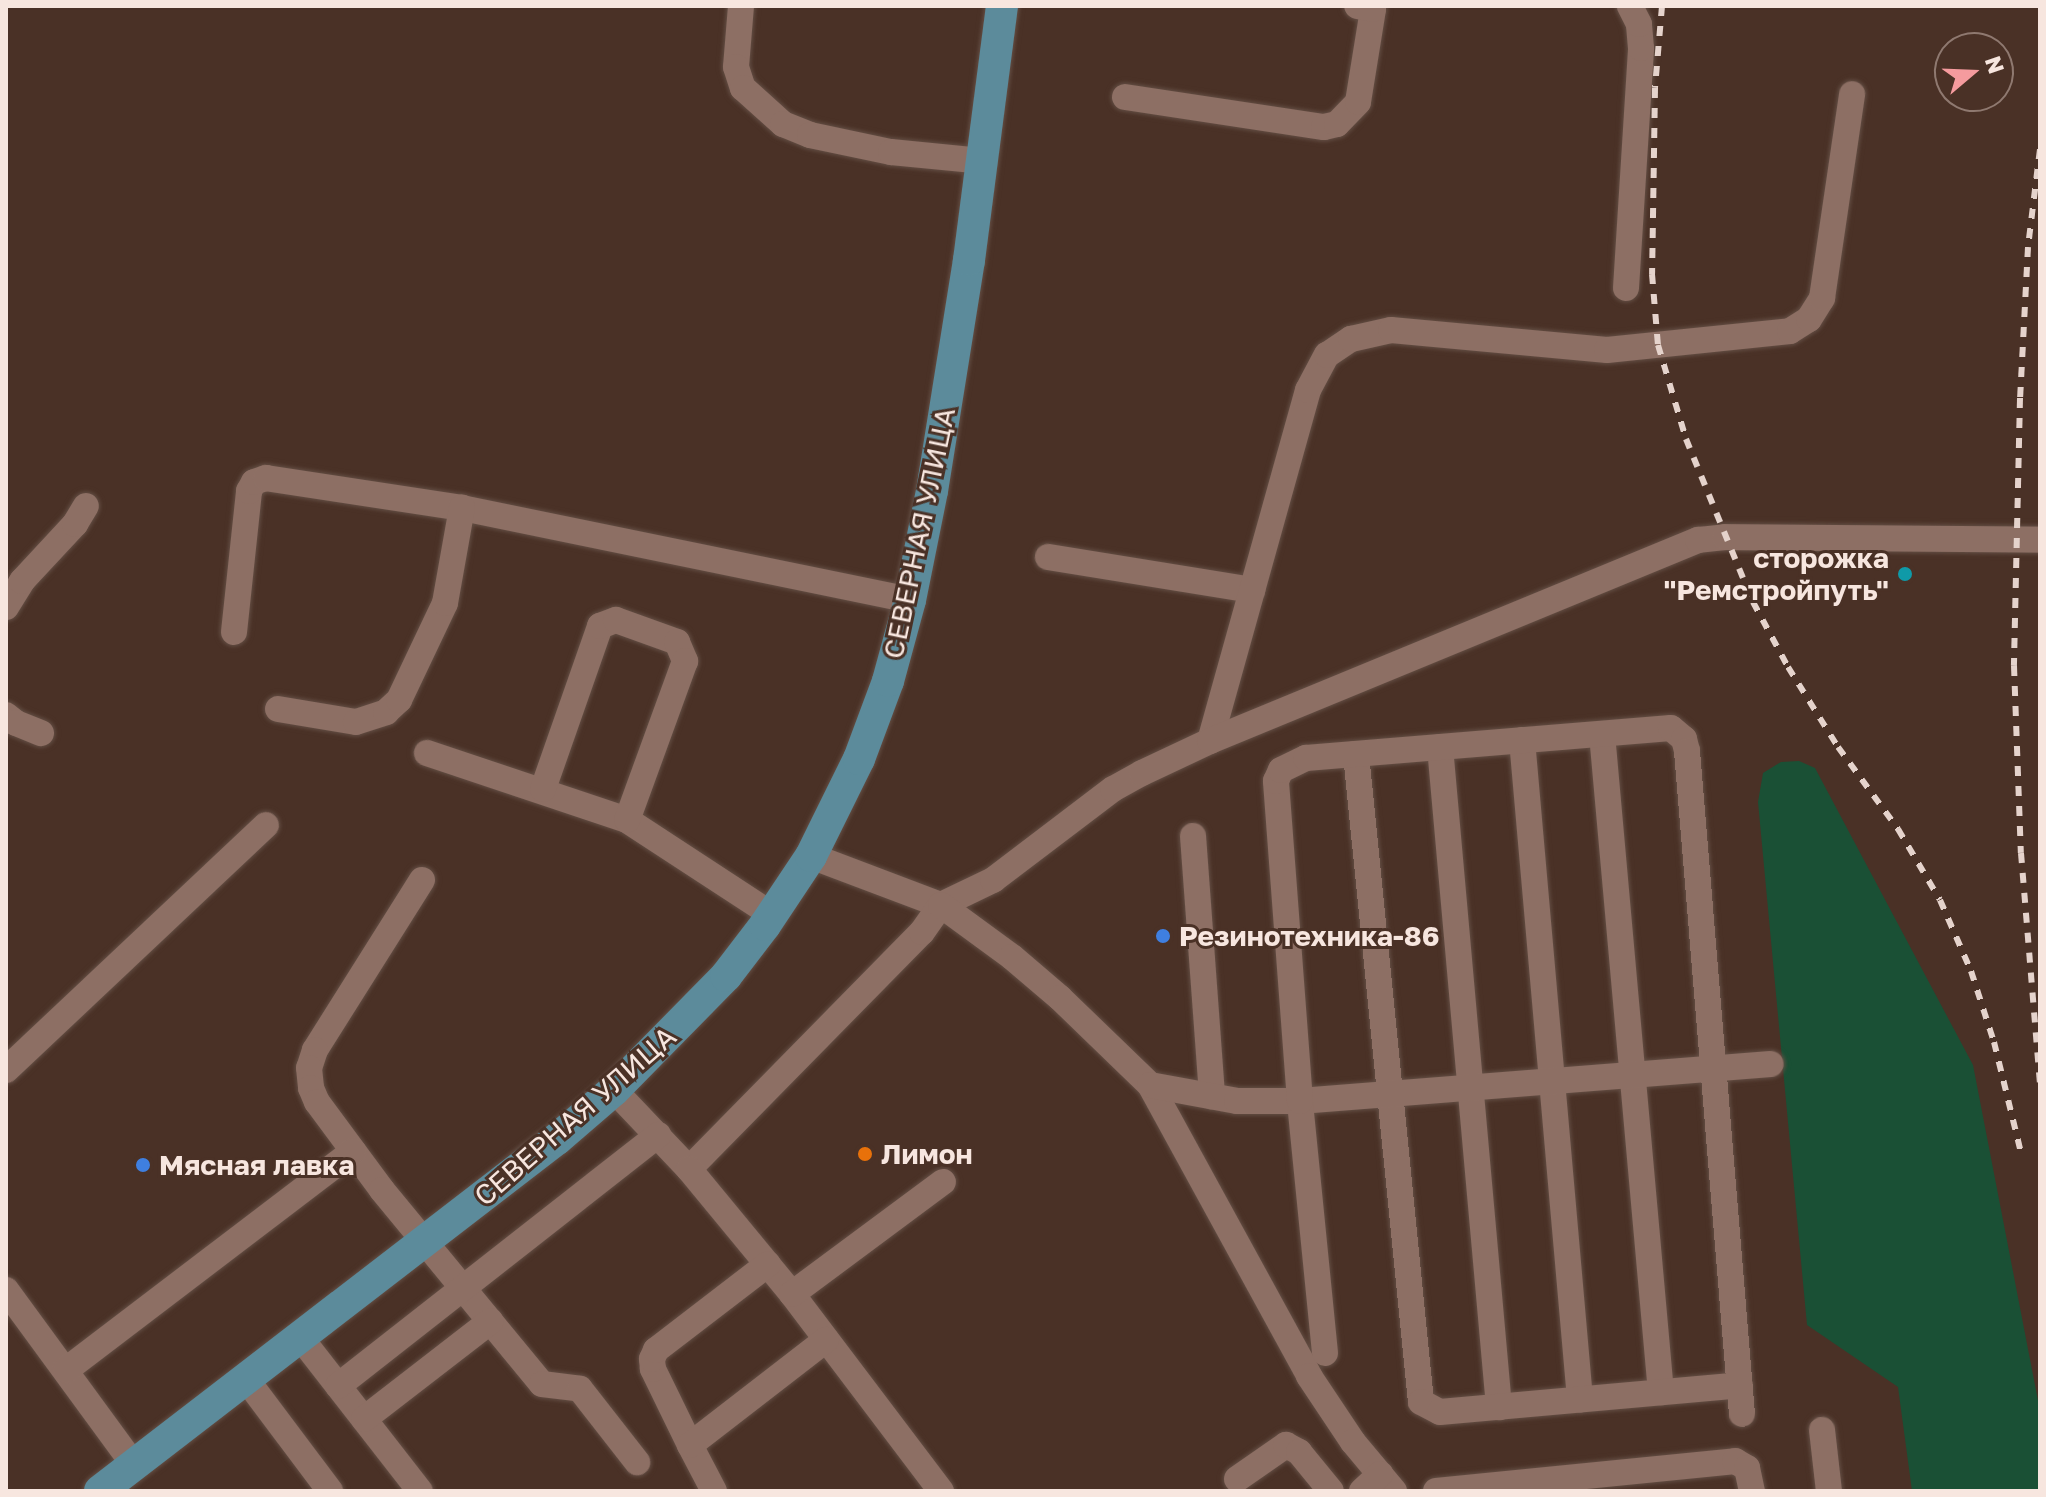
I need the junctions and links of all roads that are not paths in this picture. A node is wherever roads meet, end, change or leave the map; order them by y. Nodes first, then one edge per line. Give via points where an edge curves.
1 (741, 6) edge
2 (1002, 6) edge
3 (1630, 6) edge
4 (1370, 7) edge
5 (1852, 94) dead end
6 (1125, 97) dead end
7 (982, 161) junction
8 (1626, 288) dead end
9 (86, 506) dead end
10 (462, 508) junction
11 (2040, 540) edge
12 (1048, 557) dead end
13 (1252, 590) junction
14 (910, 600) junction
15 (6, 607) edge
16 (234, 632) dead end
17 (278, 709) dead end
18 (6, 715) edge
19 (41, 733) dead end
20 (1602, 734) junction
21 (1522, 740) junction
22 (1210, 741) junction
23 (1440, 747) junction
24 (427, 753) dead end
25 (1356, 754) junction
26 (543, 789) junction
27 (627, 820) junction
28 (266, 825) dead end
29 (1193, 836) dead end
30 (811, 856) junction
31 (422, 880) dead end
32 (941, 905) junction
33 (772, 915) junction
34 (1771, 1064) dead end
35 (1711, 1068) junction
36 (6, 1070) edge
37 (1632, 1075) junction
38 (1552, 1081) junction
39 (1150, 1085) junction
40 (1470, 1087) junction
41 (614, 1090) junction
42 (1389, 1094) junction
43 (1212, 1096) junction
44 (1300, 1101) junction
45 (658, 1135) junction
46 (353, 1151) junction
47 (689, 1169) junction
48 (943, 1182) dead end
49 (425, 1241) junction
50 (768, 1264) junction
51 (465, 1287) junction
52 (6, 1290) edge
53 (792, 1294) junction
54 (491, 1321) junction
55 (300, 1337) junction
56 (826, 1340) junction
57 (1325, 1353) dead end
58 (66, 1370) junction
59 (246, 1379) junction
60 (1740, 1385) junction
61 (338, 1386) junction
62 (1661, 1392) junction
63 (1580, 1399) junction
64 (1499, 1407) junction
65 (1742, 1414) dead end
66 (364, 1419) junction
67 (1822, 1430) dead end
68 (690, 1445) junction
69 (637, 1462) dead end
70 (134, 1465) junction
71 (1237, 1479) dead end
72 (1674, 1479) edge
73 (1379, 1485) edge
74 (100, 1491) edge
75 (330, 1491) edge
76 (420, 1491) edge
77 (714, 1491) edge
78 (941, 1491) edge
79 (1331, 1491) edge
80 (1436, 1491) edge
81 (1752, 1491) edge
82 (1829, 1491) edge

1 - 7 lane via 736,67 743,88 783,124 891,152
2 - 7 main road, СЕВЕРНАЯ УЛИЦА
3 - 8 lane via 1639,24 1641,48
4 - 6 lane via 1358,102 1337,124 1324,127
5 - 13 lane via 1822,298 1809,319 1790,331 1607,350 1440,332 1391,330 1351,339 1327,355 1308,390
7 - 14 main road, СЕВЕРНАЯ УЛИЦА via 932,491
9 - 15 lane
10 - 14 lane
10 - 16 lane via 266,478 254,482
10 - 17 lane via 445,603 399,700 386,712 356,722
11 - 22 lane via 1698,540
12 - 13 lane
13 - 22 lane
14 - 30 main road, СЕВЕРНАЯ УЛИЦА via 859,759
18 - 19 lane
20 - 21 lane
20 - 35 lane via 1671,728 1684,739
20 - 37 lane
21 - 23 lane
21 - 38 lane
22 - 32 lane via 1113,789 993,880
23 - 25 lane
23 - 40 lane
24 - 26 lane
25 - 42 lane
25 - 44 lane via 1292,763 1276,781
26 - 27 lane
26 - 27 lane via 600,626 616,620 677,642 685,661
27 - 33 lane
28 - 36 lane
29 - 43 lane
30 - 32 lane
30 - 33 main road, СЕВЕРНАЯ УЛИЦА
31 - 46 lane via 315,1050 309,1068 317,1102
32 - 39 lane via 1048,988
32 - 47 lane via 893,962
33 - 41 main road, СЕВЕРНАЯ УЛИЦА via 716,987
34 - 35 lane
35 - 37 lane
35 - 60 lane
37 - 38 lane
37 - 62 lane
38 - 40 lane
38 - 63 lane
39 - 43 lane
39 - 73 lane via 1309,1376
40 - 42 lane
40 - 64 lane
41 - 45 lane
41 - 49 main road, СЕВЕРНАЯ УЛИЦА
42 - 44 lane
42 - 64 lane via 1421,1402 1440,1412
43 - 44 lane
44 - 57 lane
45 - 47 lane
45 - 51 lane
46 - 49 lane
46 - 58 lane
47 - 50 lane
48 - 53 lane
49 - 51 lane
49 - 55 main road, СЕВЕРНАЯ УЛИЦА
50 - 53 lane
50 - 68 lane via 656,1350 652,1359
51 - 54 lane
51 - 61 lane
52 - 58 lane
53 - 56 lane
54 - 66 lane
54 - 69 lane via 542,1384 580,1389
55 - 59 main road, СЕВЕРНАЯ УЛИЦА
55 - 61 lane
56 - 68 lane
56 - 78 lane
58 - 70 lane
59 - 70 main road, СЕВЕРНАЯ УЛИЦА
59 - 75 lane
60 - 62 lane
60 - 65 lane
61 - 66 lane
62 - 63 lane
63 - 64 lane
66 - 76 lane
67 - 82 lane
68 - 77 lane
70 - 74 main road, СЕВЕРНАЯ УЛИЦА
71 - 79 lane via 1286,1445 1299,1452
72 - 80 lane
72 - 81 lane via 1735,1461 1747,1468

